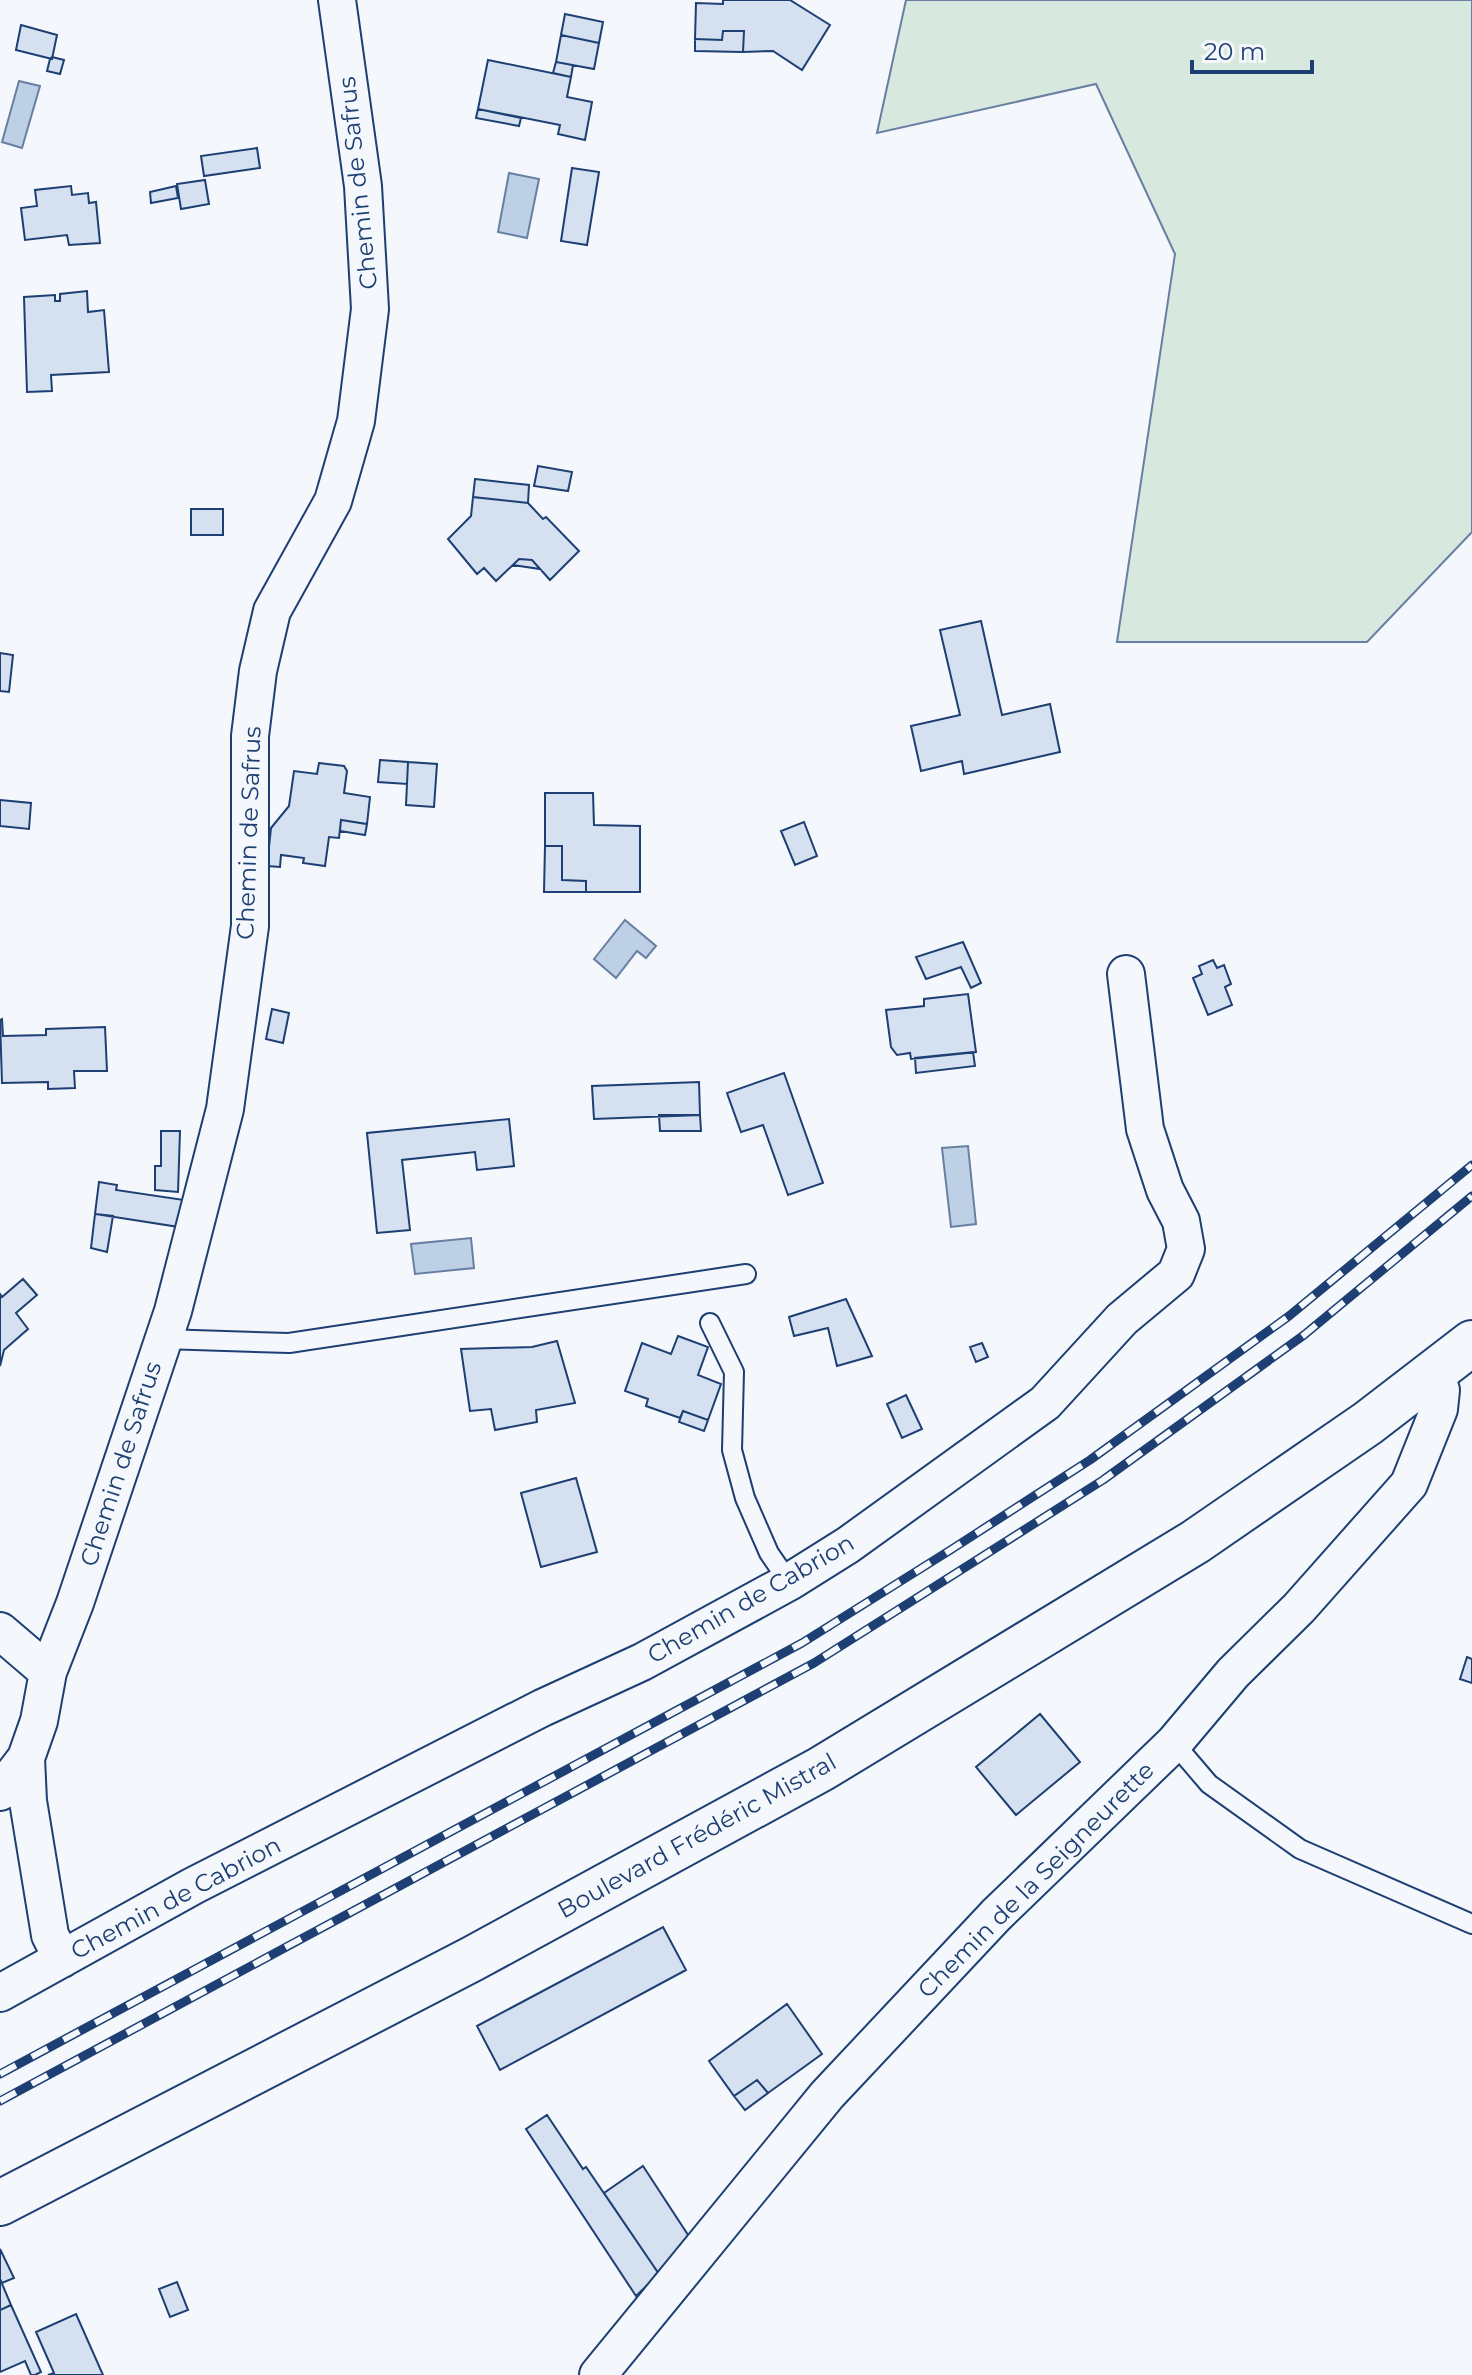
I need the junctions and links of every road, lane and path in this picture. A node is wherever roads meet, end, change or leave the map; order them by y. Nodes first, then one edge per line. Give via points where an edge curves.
1 (337, 0) edge
2 (1126, 974) dead end
3 (746, 1274) dead end
4 (710, 1323) dead end
5 (163, 1339) junction
6 (1472, 1343) edge
7 (1434, 1374) junction
8 (789, 1582) junction
9 (0, 1631) edge
10 (48, 1672) junction
11 (1174, 1743) junction
12 (26, 1758) junction
13 (0, 1792) edge
14 (1472, 1924) edge
15 (62, 1959) junction
16 (0, 1993) edge
17 (0, 2203) edge
18 (598, 2375) edge

1 - 5 street, Chemin de Safrus via 363,186 369,323 356,421 333,501 272,611 258,671 250,736 250,926 227,1093
2 - 8 street, Chemin de Cabrion via 1145,1129 1181,1221 1186,1249 1176,1274 1122,1319 1045,1403
3 - 5 lane via 289,1343
4 - 8 lane via 734,1372 732,1450 745,1498 769,1553
5 - 10 street, Chemin de Safrus
6 - 7 main road, Boulevard Frédéric Mistral
7 - 11 street, Chemin de la Seigneurette via 1441,1390 1439,1409 1409,1484
7 - 17 main road, Boulevard Frédéric Mistral via 1195,1542 821,1769 472,1959
8 - 15 street, Chemin de Cabrion via 642,1662 193,1886
9 - 10 street
10 - 12 street, Chemin de Safrus
11 - 14 lane via 1209,1784 1300,1849
11 - 18 street, Chemin de la Seigneurette via 996,1915 827,2095
12 - 13 street, Chemin de Safrus
12 - 15 street via 50,1935
15 - 16 street, Chemin de Cabrion

